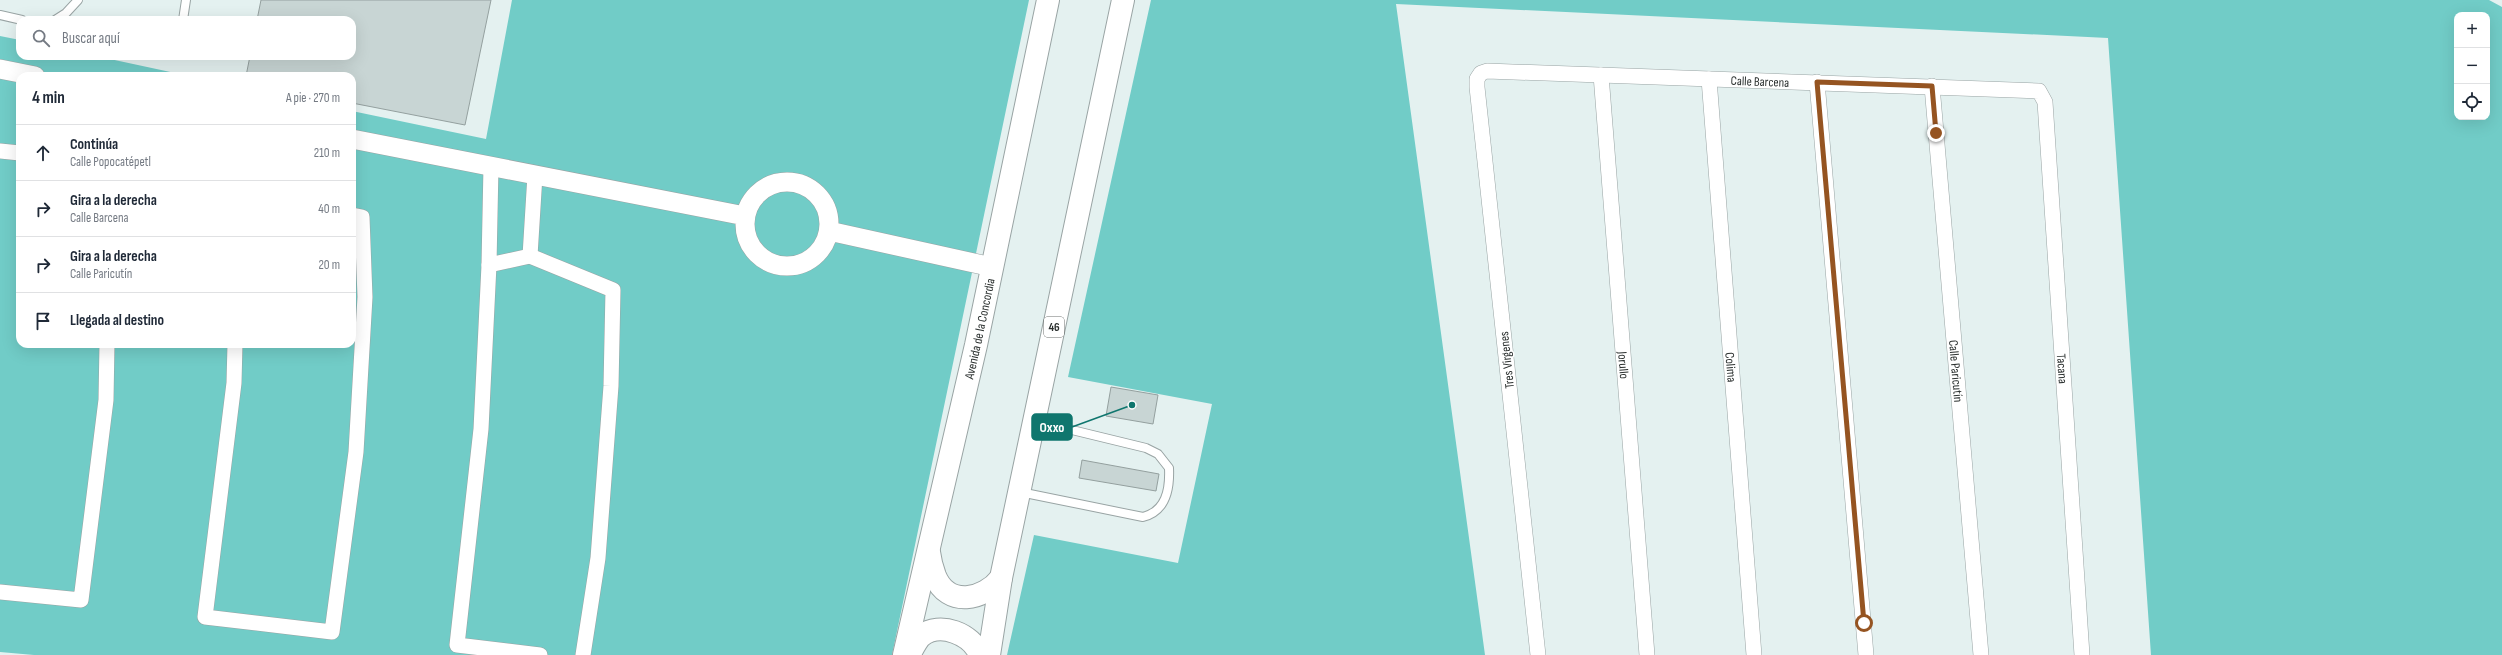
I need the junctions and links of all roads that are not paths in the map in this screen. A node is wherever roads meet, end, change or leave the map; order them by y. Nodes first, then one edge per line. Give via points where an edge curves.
1 (78, 0) edge
2 (186, 0) edge
3 (1048, 0) edge
4 (1123, 0) edge
5 (0, 15) edge
6 (61, 16) edge
7 (183, 16) edge
8 (16, 19) edge
9 (0, 69) edge
10 (1487, 71) joint
11 (16, 72) edge
12 (1600, 75) junction
13 (1709, 79) junction
14 (1817, 82) junction
15 (1932, 86) junction
16 (2033, 89) joint
17 (356, 140) edge
18 (0, 151) edge
19 (16, 153) edge
20 (491, 166) junction
21 (535, 175) junction
22 (356, 216) edge
23 (745, 216) junction
24 (829, 231) junction
25 (530, 256) junction
26 (490, 266) junction
27 (992, 267) junction
28 (107, 348) edge
29 (236, 348) edge
30 (1034, 421) junction
31 (1019, 491) junction
32 (928, 550) junction
33 (1001, 578) junction
34 (0, 592) edge
35 (540, 655) edge
36 (582, 655) edge
37 (904, 655) edge
38 (909, 655) edge
39 (980, 655) edge
40 (989, 655) edge
41 (1538, 655) edge
42 (1647, 655) edge
43 (1754, 655) edge
44 (1866, 655) edge
45 (1982, 655) edge
46 (2082, 655) edge

1 - 6 lane
2 - 7 lane
3 - 27 main road, Avenida de la Concordia
4 - 30 main road, 46
5 - 8 lane
9 - 11 street
10 - 12 street, Calle Barcena
10 - 41 street, Tres Virgenes via 1481,73 1476,87
12 - 13 street, Calle Barcena
12 - 42 street, Jorullo
13 - 14 street, Calle Barcena
13 - 43 street, Colima
14 - 15 street, Calle Barcena
14 - 44 street
15 - 16 street, Calle Barcena
15 - 45 street, Calle Paricutín
16 - 46 street, Tacana via 2039,91 2045,102
17 - 20 street
18 - 19 street
20 - 21 street
20 - 26 street
21 - 23 street
21 - 25 street
22 - 29 street via 362,217 366,297 356,452 332,632 205,617 234,383
23 - 24 street via 751,202 772,184 801,184 814,192 823,202 828,216
23 - 24 street via 745,230 752,248 767,262 779,266 793,266 806,262 824,244
24 - 27 street
25 - 26 street
25 - 36 street via 613,290 611,386 598,558
26 - 35 street via 481,429 457,645
27 - 32 main road, Avenida de la Concordia
28 - 34 street via 106,400 81,600
30 - 31 main road, 46
30 - 31 lane via 1146,448 1158,454 1169,468 1167,494 1163,505 1157,511 1142,517
31 - 33 main road, 46
32 - 33 main road via 935,577 944,588 955,595 968,598 981,595 993,588
32 - 37 main road, Avenida de la Concordia
33 - 40 main road, 46
38 - 39 main road via 921,636 936,630 952,631 967,638

